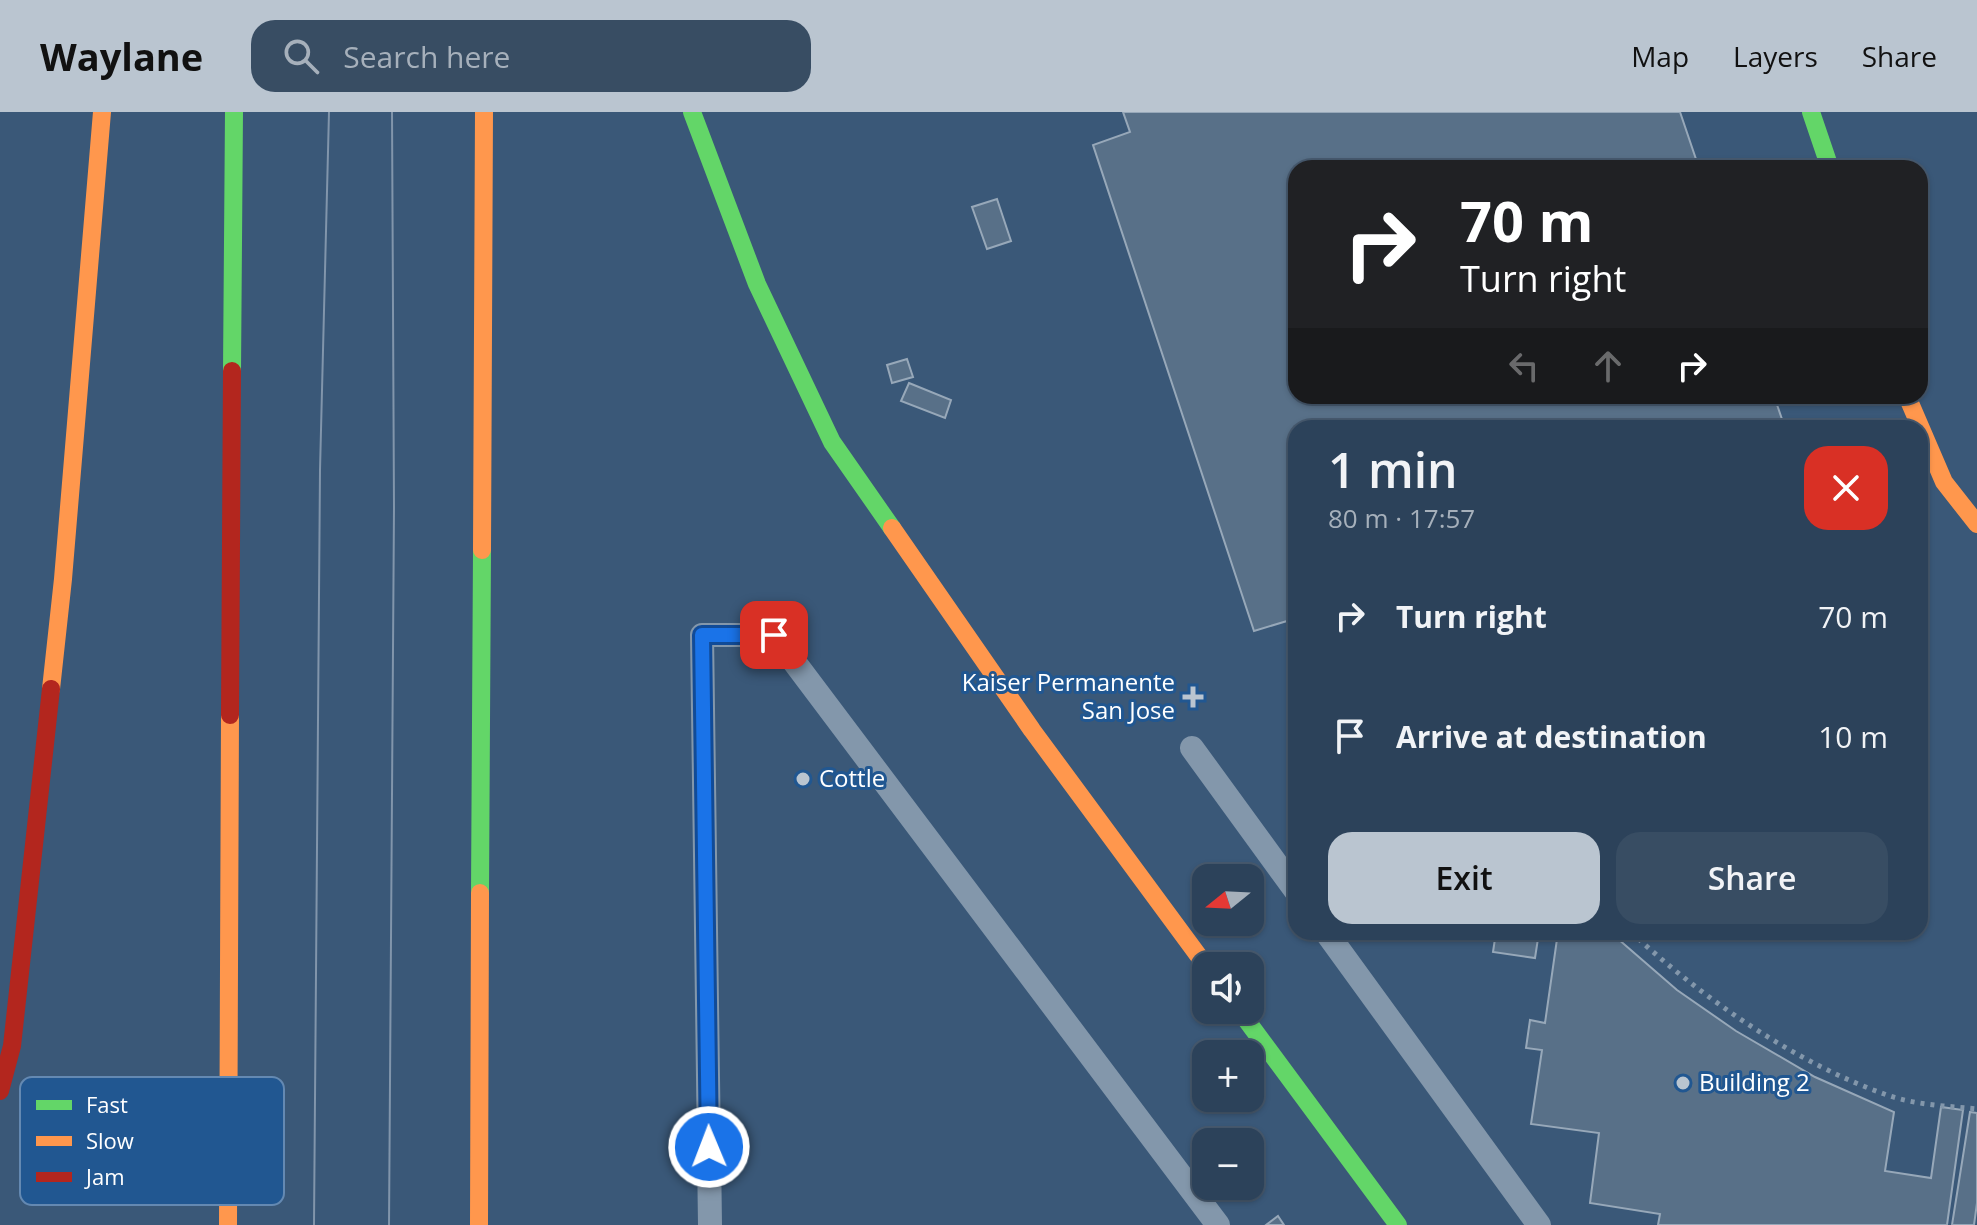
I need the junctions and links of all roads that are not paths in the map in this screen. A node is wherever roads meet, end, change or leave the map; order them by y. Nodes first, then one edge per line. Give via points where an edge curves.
1 (102, 112) edge
2 (234, 112) edge
3 (484, 112) edge
4 (692, 112) edge
5 (1811, 112) edge
6 (1827, 160) edge
7 (1928, 445) edge
8 (1977, 524) edge
9 (1192, 748) dead end
10 (1288, 880) edge
11 (1332, 940) edge
12 (1196, 952) edge
13 (1249, 1024) edge
14 (227, 1077) edge
15 (0, 1091) edge
16 (228, 1205) edge
17 (481, 1223) edge
18 (228, 1225) edge
19 (710, 1225) edge
20 (1218, 1225) edge
21 (1398, 1225) edge
22 (1539, 1225) edge

1 - 15 main road via 61,595 12,1046
2 - 14 main road
3 - 17 main road
4 - 12 main road via 757,284 832,442 1032,730
5 - 6 main road
7 - 8 main road via 1944,482
9 - 10 lane
11 - 22 lane
13 - 21 main road
16 - 18 main road
19 - 20 lane via 702,635 774,635

